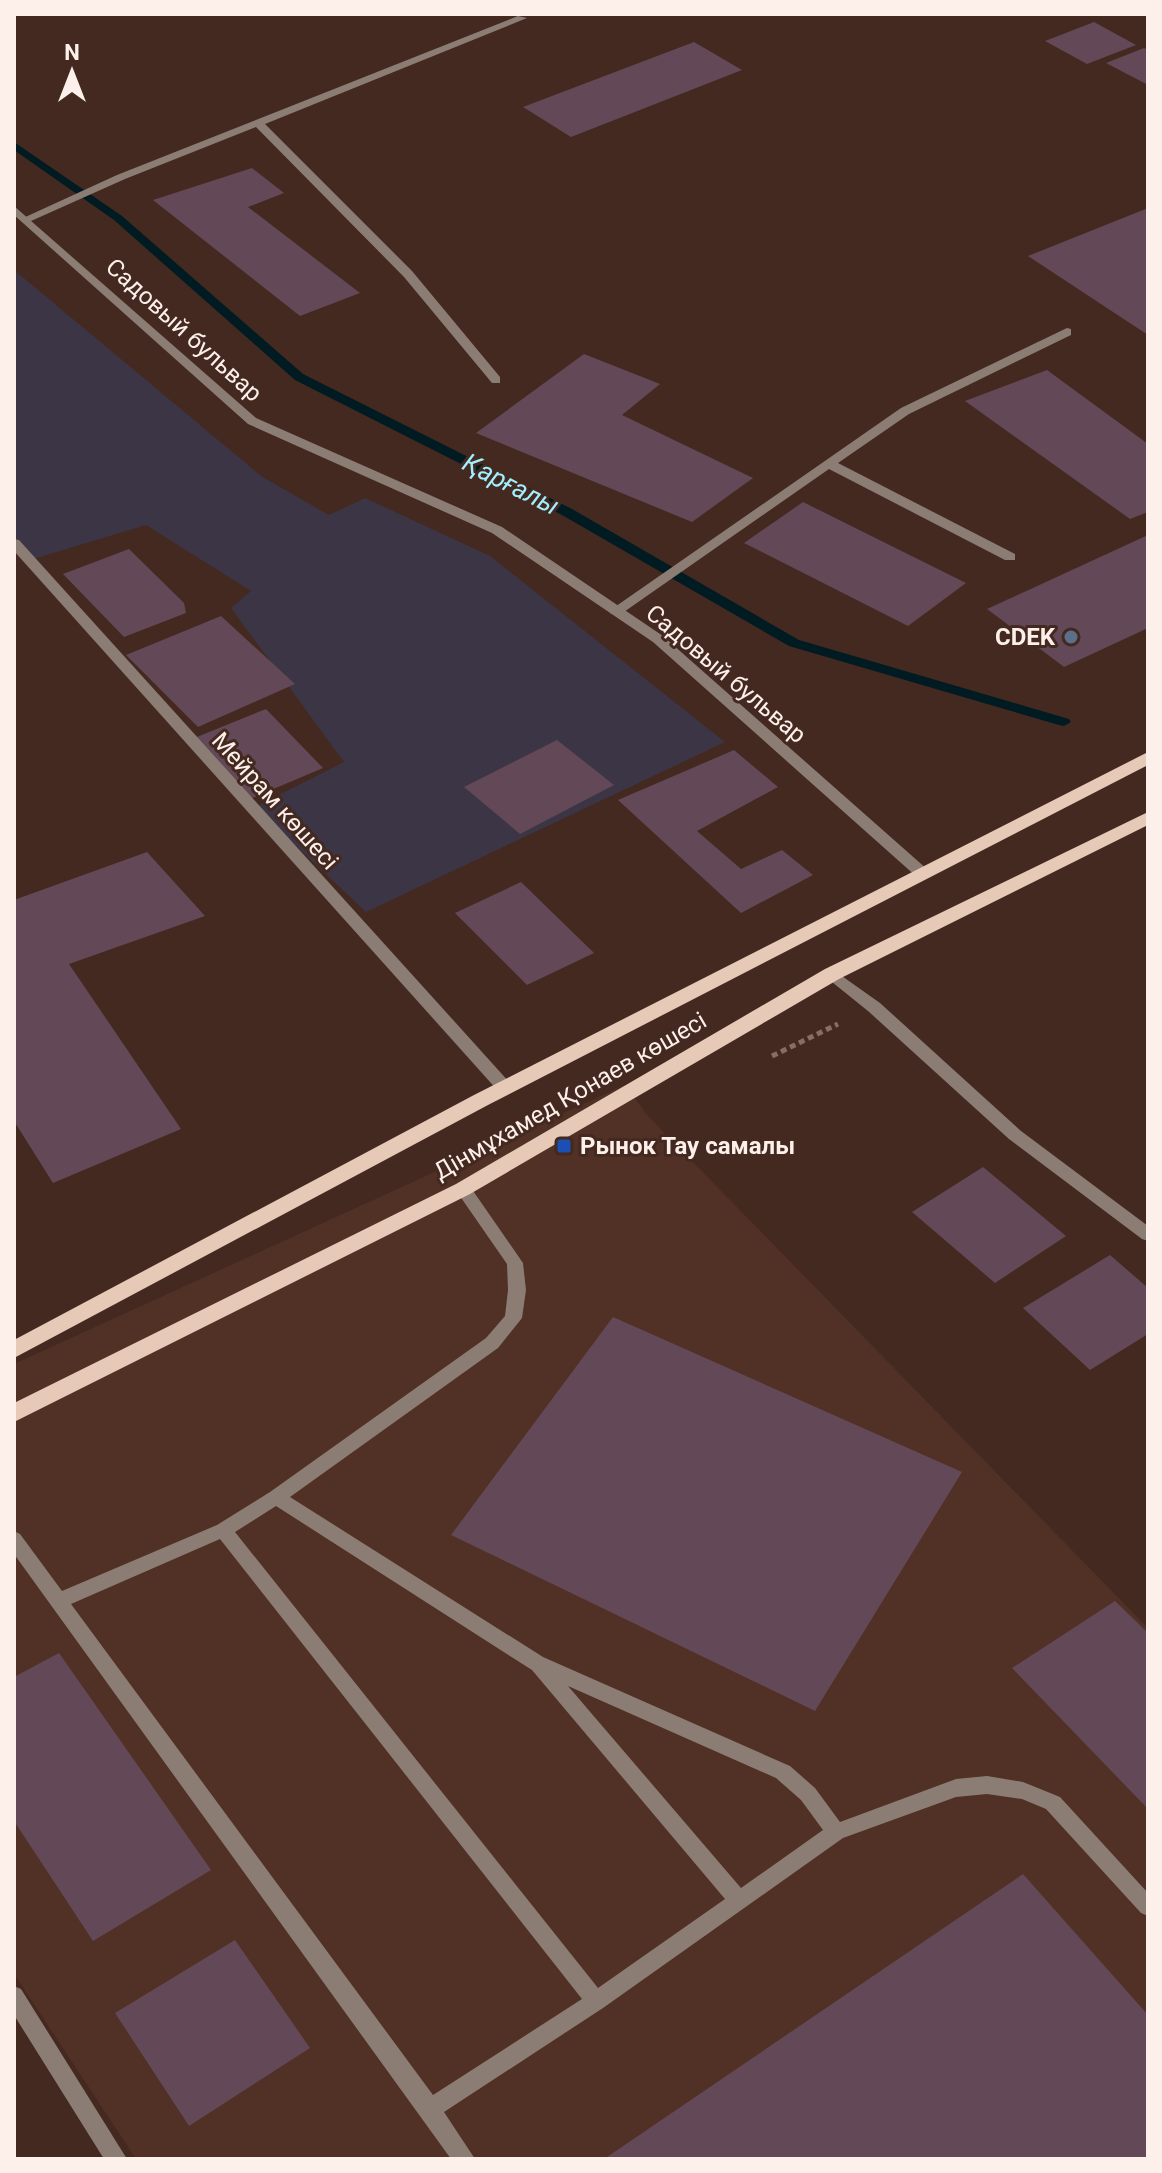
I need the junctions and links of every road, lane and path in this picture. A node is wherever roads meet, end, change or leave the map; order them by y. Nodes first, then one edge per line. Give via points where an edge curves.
1 (522, 18) dead end
2 (257, 122) junction
3 (14, 209) edge
4 (27, 219) junction
5 (1067, 332) dead end
6 (496, 380) dead end
7 (829, 464) junction
8 (14, 543) edge
9 (1010, 557) dead end
10 (616, 611) junction
11 (1143, 761) edge
12 (1148, 818) edge
13 (923, 874) junction
14 (832, 974) junction
15 (505, 1088) junction
16 (463, 1189) junction
17 (1148, 1235) edge
18 (14, 1350) edge
19 (14, 1413) edge
20 (276, 1497) junction
21 (223, 1530) junction
22 (14, 1539) edge
23 (58, 1601) junction
24 (536, 1663) junction
25 (836, 1832) junction
26 (738, 1899) junction
27 (1148, 1907) edge
28 (14, 1996) edge
29 (596, 2001) junction
30 (430, 2109) junction
31 (116, 2159) edge
32 (464, 2159) edge

1 - 2 street
2 - 4 street
2 - 6 street via 408,274
3 - 4 street, Садовый бульвар
4 - 10 street, Садовый бульвар via 252,421 497,530
5 - 7 street via 905,411
7 - 9 street
7 - 10 street
8 - 15 street, Мейрам көшесі
10 - 13 street, Садовый бульвар via 670,650
11 - 13 main road, Дінмұхамед Қонаев көшесі
12 - 14 main road, Дінмұхамед Қонаев көшесі
13 - 15 main road, Дінмұхамед Қонаев көшесі
14 - 16 main road, Дінмұхамед Қонаев көшесі
14 - 17 street via 1015,1135
15 - 18 main road, Дінмұхамед Қонаев көшесі
16 - 19 main road, Дінмұхамед Қонаев көшесі
16 - 20 street via 515,1263 513,1318 492,1343
20 - 21 street
20 - 24 street
21 - 23 street
21 - 29 street
22 - 23 street
23 - 30 street
24 - 25 street via 783,1772 808,1794
24 - 26 street
25 - 26 street
25 - 27 street via 956,1788 987,1785 1023,1791 1053,1803
26 - 29 street
28 - 31 street
29 - 30 street
30 - 32 street

